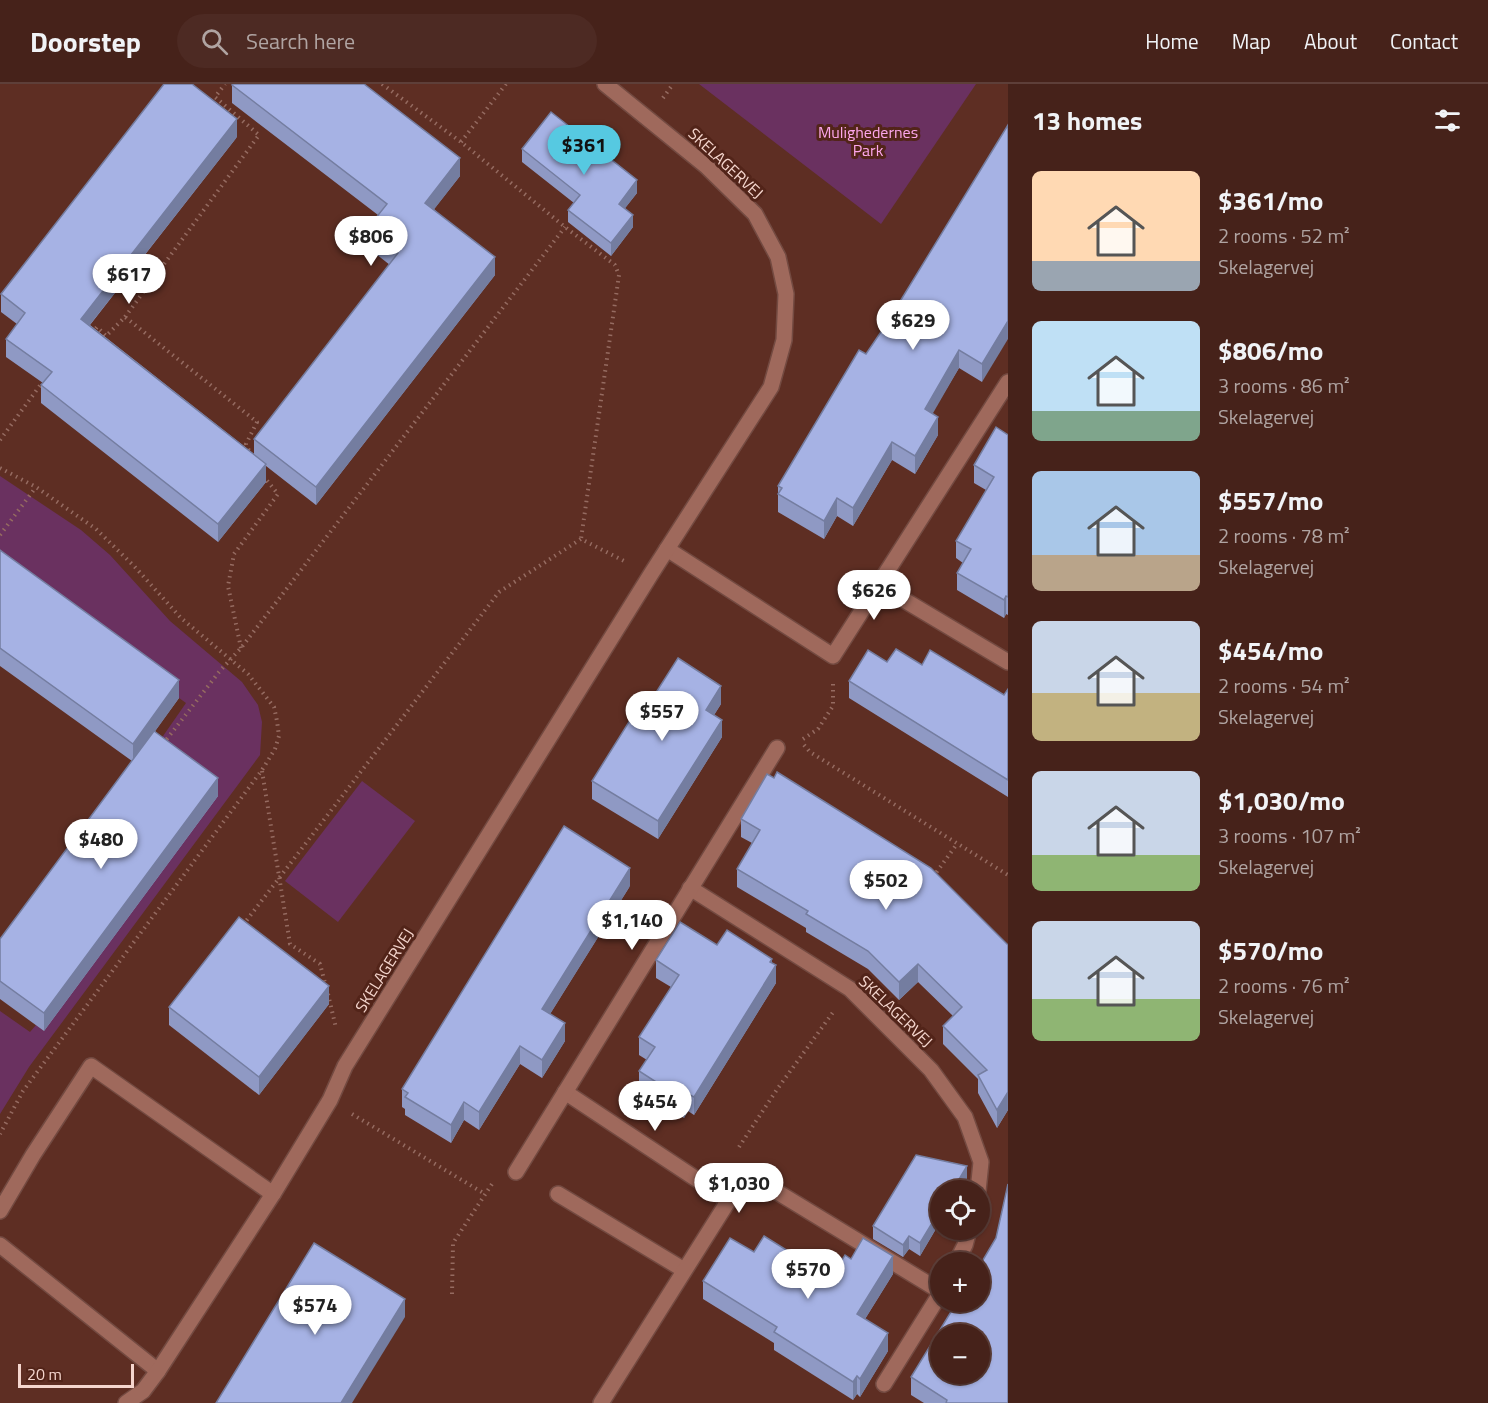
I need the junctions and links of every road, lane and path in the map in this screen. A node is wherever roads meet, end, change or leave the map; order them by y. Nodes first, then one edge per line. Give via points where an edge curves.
1 (225, 84) edge
2 (382, 84) edge
3 (506, 84) edge
4 (605, 84) edge
5 (461, 142) junction
6 (565, 227) junction
7 (125, 316) junction
8 (90, 335) edge
9 (48, 375) edge
10 (1008, 382) edge
11 (0, 440) edge
12 (256, 464) edge
13 (0, 468) edge
14 (262, 474) edge
15 (36, 487) junction
16 (0, 534) edge
17 (581, 539) junction
18 (667, 549) junction
19 (651, 574) junction
20 (879, 585) junction
21 (241, 648) junction
22 (833, 656) junction
23 (231, 659) junction
24 (1008, 662) edge
25 (161, 747) edge
26 (777, 748) dead end
27 (262, 770) junction
28 (1008, 875) edge
29 (279, 878) junction
30 (690, 888) junction
31 (243, 925) edge
32 (345, 1066) junction
33 (565, 1092) junction
34 (330, 1100) junction
35 (0, 1134) edge
36 (516, 1172) joint
37 (979, 1180) edge
38 (273, 1194) junction
39 (485, 1194) junction
40 (558, 1194) dead end
41 (728, 1200) junction
42 (0, 1211) edge
43 (0, 1245) edge
44 (684, 1270) junction
45 (930, 1286) edge
46 (452, 1294) dead end
47 (930, 1308) edge
48 (158, 1371) junction
49 (884, 1384) dead end
50 (126, 1403) edge
51 (601, 1403) edge

1 - 7 path via 215,97 259,135
2 - 5 path
3 - 5 path
4 - 18 street, SKELAGERVEJ via 706,165 755,214 778,257 786,294 784,340 771,387
5 - 6 path
6 - 17 path via 615,265 619,275
6 - 21 path
7 - 8 path via 106,336 97,327
7 - 12 path via 257,422 246,444
9 - 11 path
10 - 20 street
13 - 15 path
14 - 21 path via 278,494 234,554 228,586
15 - 16 path
15 - 23 path via 96,529 181,618
17 - 19 path
17 - 29 path via 499,592
18 - 19 street, SKELAGERVEJ
18 - 22 street
19 - 32 street, SKELAGERVEJ
20 - 22 street
20 - 24 street
21 - 23 path
22 - 28 path via 833,706 818,729 800,740 810,752
23 - 25 path
23 - 27 path via 249,674 274,707 279,736
26 - 30 street
27 - 29 path
27 - 35 path via 23,1091
29 - 31 path
29 - 32 path via 290,944 320,964
30 - 33 street
30 - 37 street, SKELAGERVEJ via 850,989 931,1070 965,1117 981,1162
32 - 34 street, SKELAGERVEJ
33 - 36 street
33 - 41 street
34 - 38 street, SKELAGERVEJ
34 - 39 path
36 - 39 path via 490,1185
38 - 42 street via 91,1066
38 - 48 street, SKELAGERVEJ
39 - 46 path via 453,1243
40 - 44 street
41 - 44 street
41 - 45 street via 746,1173
43 - 48 street
44 - 51 street
47 - 49 street
48 - 50 street, SKELAGERVEJ

